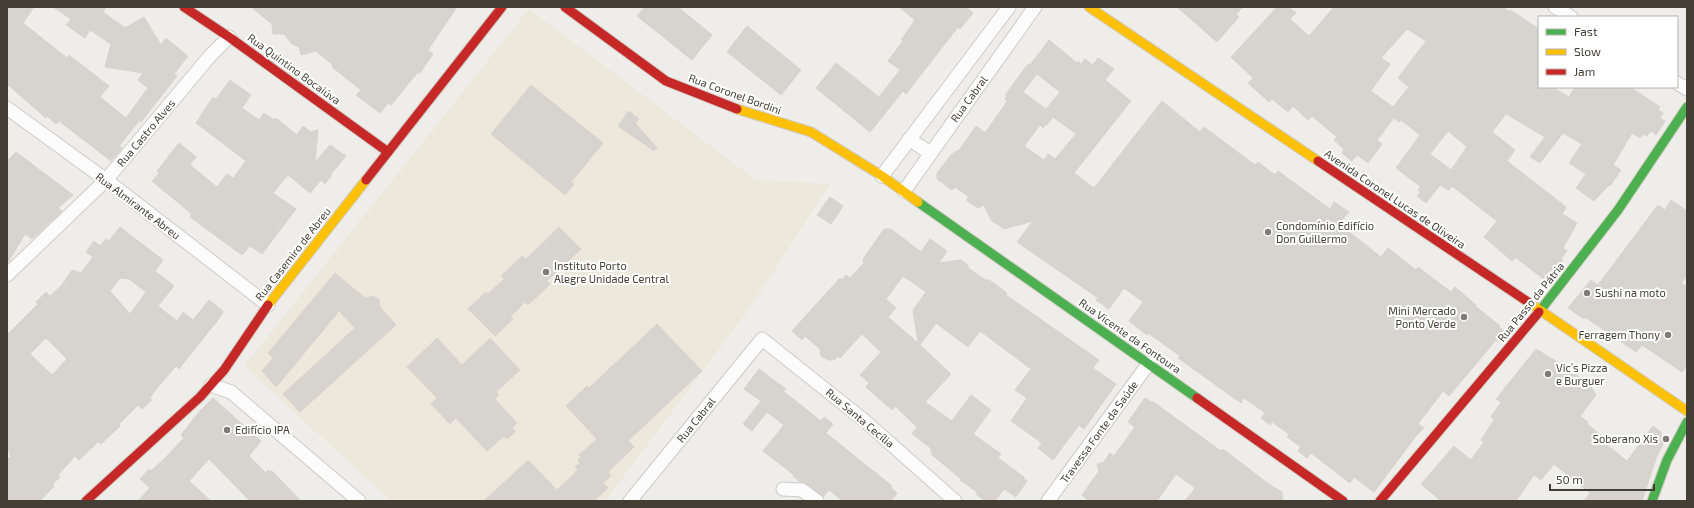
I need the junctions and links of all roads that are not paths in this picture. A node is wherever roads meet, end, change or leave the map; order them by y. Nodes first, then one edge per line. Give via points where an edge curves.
1 (184, 7) edge
2 (502, 7) edge
3 (565, 7) edge
4 (1009, 7) edge
5 (1036, 7) edge
6 (1089, 7) edge
7 (1555, 7) edge
8 (1569, 16) edge
9 (229, 37) junction
10 (1678, 84) edge
11 (1687, 89) edge
12 (1687, 107) edge
13 (7, 108) edge
14 (909, 139) junction
15 (388, 152) junction
16 (930, 153) junction
17 (882, 176) junction
18 (106, 180) junction
19 (904, 191) junction
20 (7, 275) edge
21 (268, 305) junction
22 (1540, 311) junction
23 (762, 339) joint
24 (1149, 363) junction
25 (224, 370) junction
26 (210, 385) junction
27 (231, 392) junction
28 (1687, 411) edge
29 (1687, 422) edge
30 (783, 489) dead end
31 (86, 501) edge
32 (359, 501) edge
33 (630, 501) edge
34 (817, 501) edge
35 (955, 501) edge
36 (1048, 501) edge
37 (1343, 501) edge
38 (1380, 501) edge
39 (1652, 501) edge

1 - 9 street, Rua Quintino Bocaiúva
2 - 15 street, Rua Casemiro de Abreu
3 - 17 street, Rua Coronel Bordini via 666,81 742,111 811,132
4 - 14 street
5 - 16 street, Rua Cabral
6 - 22 street, Avenida Coronel Lucas de Oliveira
7 - 8 street
9 - 15 street, Rua Quintino Bocaiúva
9 - 18 street, Rua Castro Alves via 210,56
10 - 11 street
12 - 22 street, Rua Passo da Pátria via 1618,210
13 - 18 street, Rua Almirante Abreu
14 - 16 street
14 - 17 street
15 - 21 street, Rua Casemiro de Abreu
16 - 19 street, Rua Cabral
17 - 19 street, Rua Coronel Bordini
18 - 20 street, Rua Castro Alves
18 - 21 street, Rua Almirante Abreu
19 - 24 street, Rua Vicente da Fontoura
21 - 25 street, Rua Casemiro de Abreu
22 - 28 street, Avenida Coronel Lucas de Oliveira
22 - 38 street, Rua Passo da Pátria
23 - 33 street, Rua Cabral
23 - 35 street, Rua Santa Cecília via 865,421
24 - 36 street, Travessa Fonte da Saúde
24 - 37 street, Rua Vicente da Fontoura
25 - 26 street, Rua Casemiro de Abreu
25 - 27 street
26 - 27 street
26 - 31 street, Rua Casemiro de Abreu
27 - 32 street
29 - 39 street via 1667,460
30 - 34 street via 802,490

